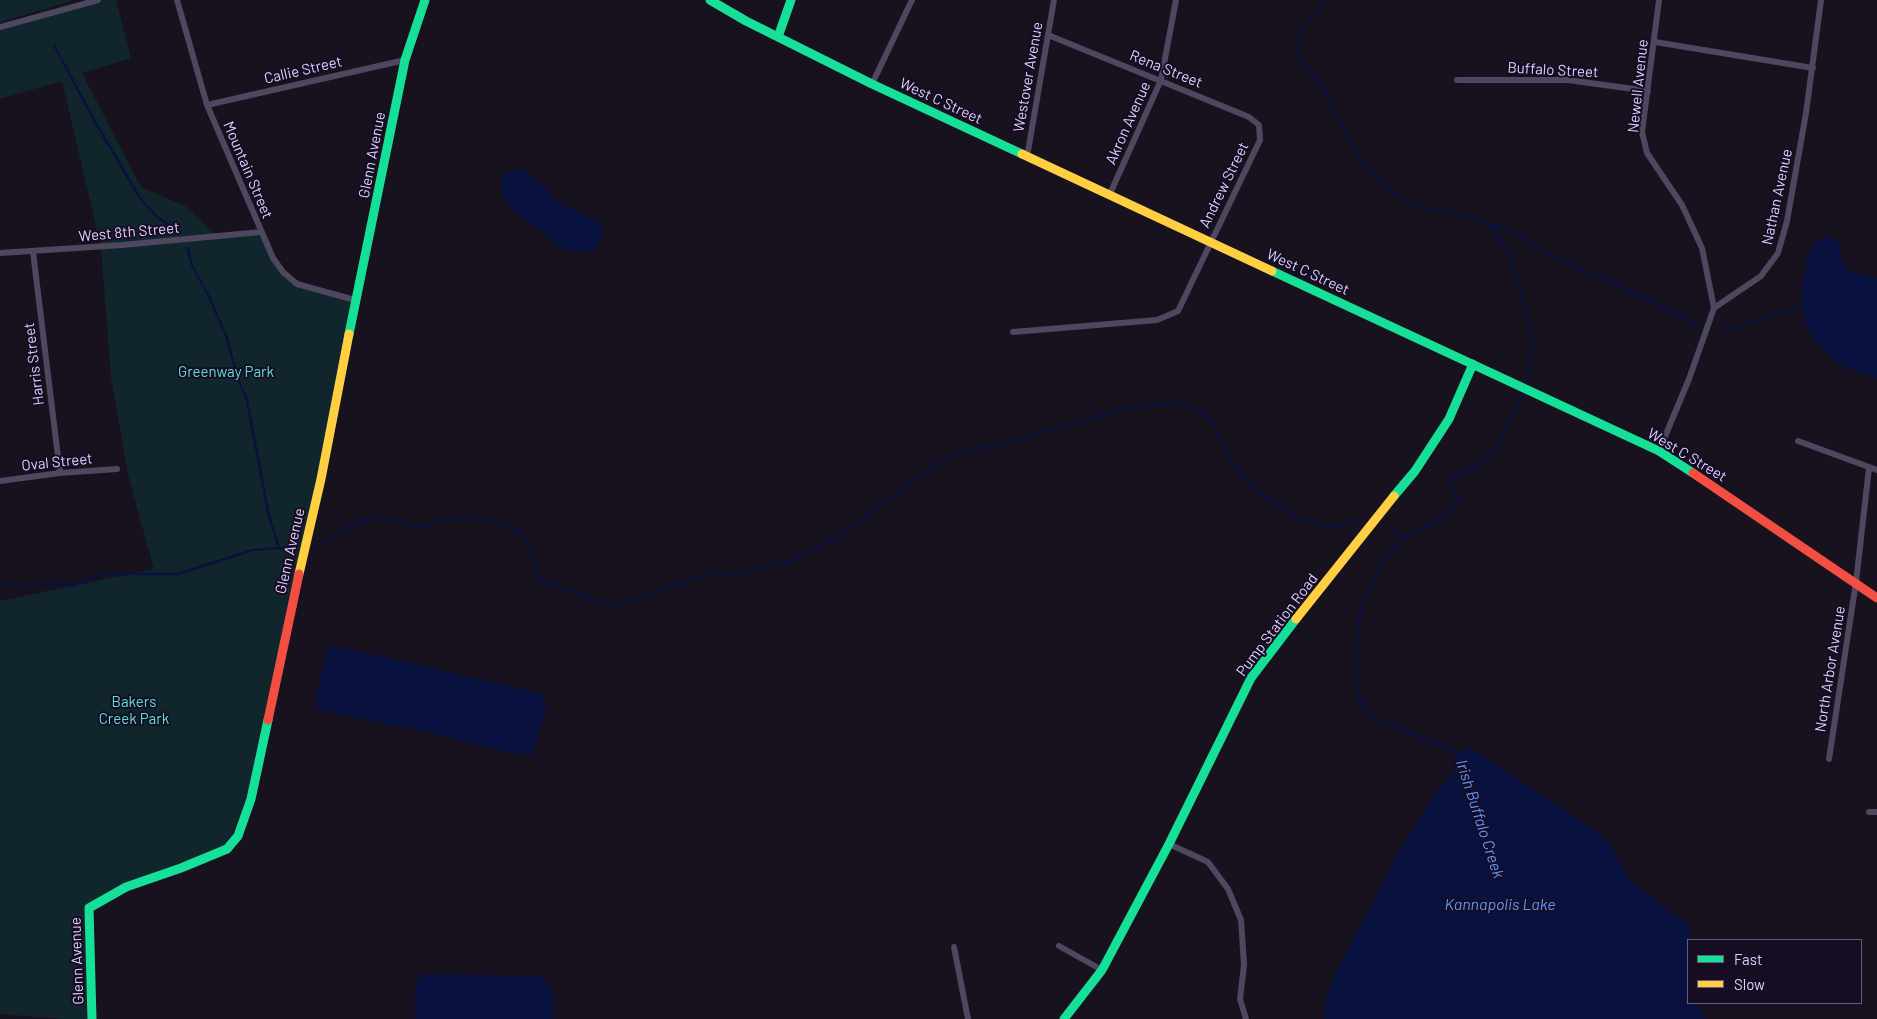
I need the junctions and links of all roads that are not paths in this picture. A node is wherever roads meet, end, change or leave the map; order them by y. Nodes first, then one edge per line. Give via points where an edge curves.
1 (98, 0) edge
2 (177, 0) edge
3 (425, 0) edge
4 (710, 0) edge
5 (791, 0) edge
6 (912, 0) edge
7 (1054, 0) edge
8 (1176, 0) edge
9 (1659, 0) edge
10 (1821, 0) edge
11 (80, 2) edge
12 (0, 27) edge
13 (1048, 35) junction
14 (778, 37) junction
15 (1655, 42) junction
16 (405, 60) junction
17 (1814, 68) junction
18 (1161, 80) junction
19 (1457, 80) dead end
20 (872, 84) junction
21 (1648, 91) junction
22 (207, 105) junction
23 (1260, 140) joint
24 (1027, 157) junction
25 (1109, 196) junction
26 (261, 232) junction
27 (1211, 241) junction
28 (33, 252) junction
29 (0, 253) edge
30 (355, 300) junction
31 (1714, 308) junction
32 (1013, 332) dead end
33 (1473, 364) junction
34 (1798, 441) dead end
35 (1660, 451) junction
36 (1869, 468) junction
37 (117, 469) dead end
38 (1877, 470) edge
39 (60, 473) junction
40 (0, 481) edge
41 (1856, 582) junction
42 (1877, 598) edge
43 (1829, 759) dead end
44 (1869, 812) dead end
45 (1877, 812) edge
46 (1169, 844) junction
47 (1059, 946) dead end
48 (954, 947) dead end
49 (1102, 970) junction
50 (92, 1019) edge
51 (968, 1019) edge
52 (1064, 1019) edge
53 (1246, 1019) edge

1 - 11 street
2 - 22 street, Mountain Street
3 - 16 street, Glenn Avenue
4 - 14 street, West C Street
5 - 14 street
6 - 20 street
7 - 13 street, Westover Avenue
8 - 18 street, Akron Avenue
9 - 15 street, Newell Avenue
10 - 17 street, Nathan Avenue
11 - 12 street
13 - 18 street, Rena Street
13 - 24 street, Westover Avenue
14 - 20 street, West C Street
15 - 17 street
15 - 21 street, Newell Avenue
16 - 22 street, Callie Street
16 - 30 street, Glenn Avenue
17 - 31 street, Nathan Avenue via 1787,221 1778,253 1761,276
18 - 23 street, Rena Street via 1249,117 1259,125
18 - 25 street, Akron Avenue
19 - 21 street, Buffalo Street via 1568,80
20 - 24 street, West C Street
21 - 31 street, Newell Avenue via 1642,132 1647,153 1682,205 1702,248
22 - 26 street, Mountain Street
23 - 27 street, Andrew Street
24 - 25 street, West C Street
25 - 27 street, West C Street
26 - 28 street, West 8th Street
26 - 30 street, Mountain Street via 282,272 297,284
27 - 32 street, Andrew Street via 1178,311 1157,320
27 - 33 street, West C Street
28 - 29 street, West 8th Street
28 - 39 street, Harris Street
30 - 50 street, Glenn Avenue via 321,479 251,800 238,836 227,849 126,887 89,908
31 - 35 street
33 - 35 street, West C Street
33 - 46 street, Pump Station Road via 1449,419 1415,471 1251,678
34 - 36 street
35 - 41 street, West C Street
36 - 38 street
36 - 41 street, North Arbor Avenue
37 - 39 street, Oval Street
39 - 40 street, Oval Street
41 - 42 street, West C Street
41 - 43 street, North Arbor Avenue
44 - 45 street
46 - 49 street, Pump Station Road
46 - 53 street via 1208,862 1228,889 1241,920 1244,964 1240,999
47 - 49 street
48 - 51 street
49 - 52 street, Pump Station Road

